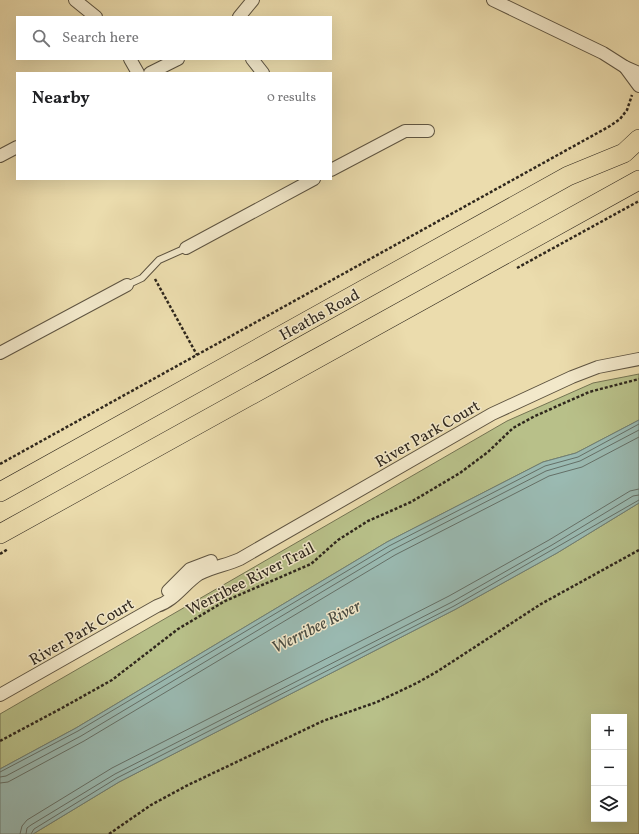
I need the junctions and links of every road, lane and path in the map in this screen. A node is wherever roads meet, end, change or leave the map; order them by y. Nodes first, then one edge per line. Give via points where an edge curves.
1 (75, 0) edge
2 (253, 0) edge
3 (493, 0) edge
4 (95, 16) edge
5 (240, 16) edge
6 (131, 60) edge
7 (176, 60) edge
8 (253, 60) edge
9 (626, 67) junction
10 (137, 72) edge
11 (152, 72) edge
12 (262, 72) edge
13 (639, 73) edge
14 (636, 90) edge
15 (428, 131) dead end
16 (639, 139) edge
17 (16, 148) edge
18 (0, 156) edge
19 (332, 169) edge
20 (312, 180) edge
21 (639, 180) edge
22 (186, 248) joint
23 (150, 270) junction
24 (127, 285) joint
25 (0, 353) edge
26 (197, 355) junction
27 (639, 359) edge
28 (639, 379) edge
29 (0, 464) edge
30 (0, 492) edge
31 (0, 534) edge
32 (639, 550) edge
33 (0, 695) edge
34 (0, 740) edge
35 (109, 834) edge

1 - 4 street
2 - 5 street
3 - 9 street
6 - 10 street
7 - 11 street
8 - 12 street
9 - 13 street
9 - 14 street
14 - 26 path via 620,119 610,126
15 - 19 street via 404,131
16 - 30 main road, Heaths Road via 624,153 568,176
17 - 18 street
20 - 22 street
21 - 31 main road
22 - 23 lane via 159,260
23 - 24 lane via 142,278
23 - 26 path
24 - 25 street
26 - 29 path
27 - 33 street, River Park Court via 598,367 492,414 240,558 222,559 190,569 157,606
28 - 34 path, Werribee River Trail via 590,392 513,428 488,452 460,473 411,502 368,521 338,540 310,564 225,601 173,633 112,680
32 - 35 path via 541,604 417,683 377,702 322,721 188,785

